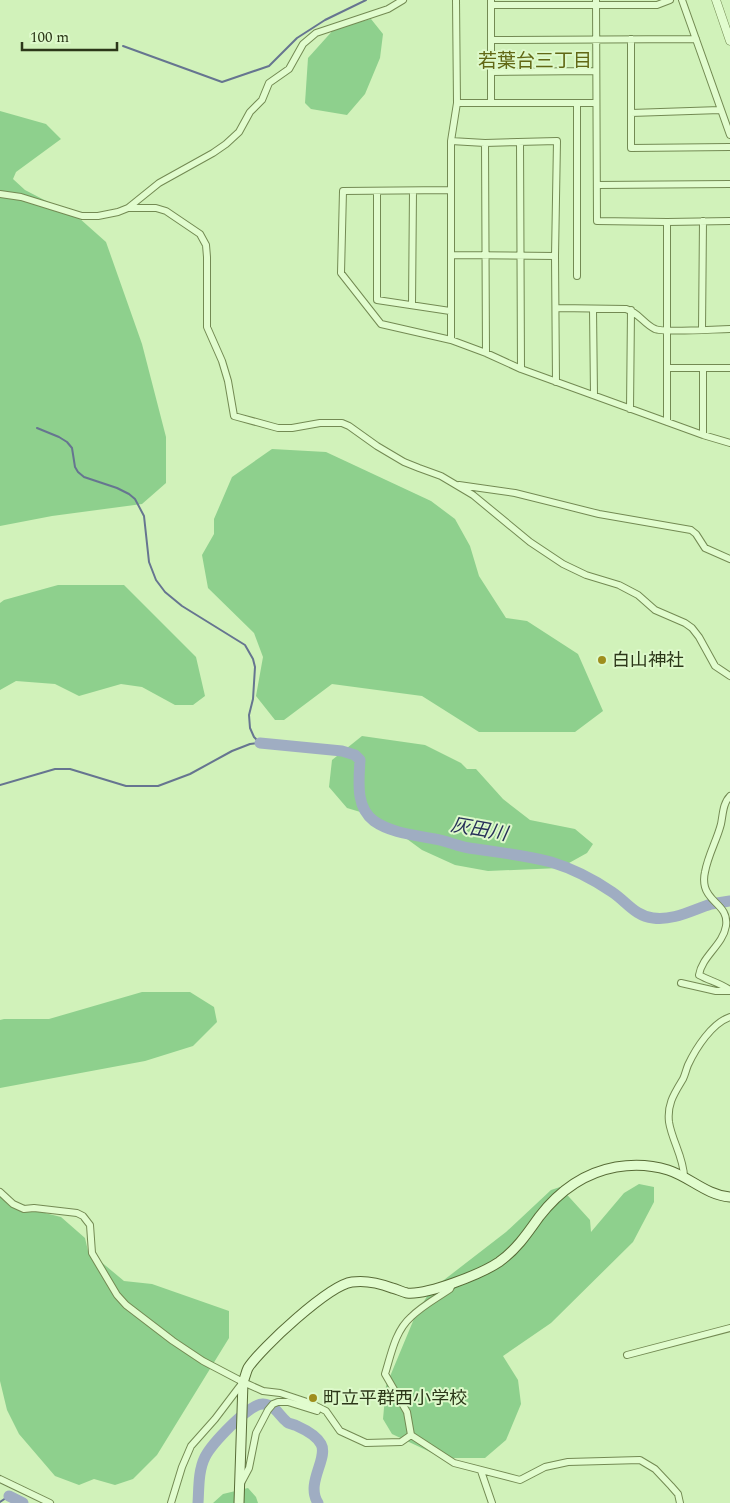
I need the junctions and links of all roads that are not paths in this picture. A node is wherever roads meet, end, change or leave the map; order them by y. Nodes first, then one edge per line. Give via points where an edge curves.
1 (403, 0) edge
2 (456, 0) edge
3 (670, 0) edge
4 (682, 0) edge
5 (716, 0) edge
6 (491, 2) edge
7 (525, 2) edge
8 (560, 2) edge
9 (596, 2) edge
10 (596, 39) junction
11 (631, 39) junction
12 (696, 39) junction
13 (491, 40) junction
14 (730, 40) edge
15 (596, 71) junction
16 (491, 72) junction
17 (457, 103) junction
18 (492, 103) junction
19 (596, 103) junction
20 (577, 104) junction
21 (720, 110) junction
22 (632, 113) junction
23 (730, 135) edge
24 (451, 141) junction
25 (520, 142) junction
26 (485, 143) junction
27 (730, 147) edge
28 (730, 184) edge
29 (597, 185) junction
30 (451, 190) junction
31 (377, 191) junction
32 (413, 191) junction
33 (0, 194) edge
34 (128, 208) junction
35 (730, 220) edge
36 (702, 221) junction
37 (667, 222) junction
38 (486, 255) junction
39 (451, 256) junction
40 (521, 256) junction
41 (555, 256) junction
42 (577, 276) dead end
43 (412, 305) junction
44 (556, 308) junction
45 (593, 309) junction
46 (630, 310) junction
47 (450, 311) junction
48 (730, 329) edge
49 (666, 330) junction
50 (702, 330) junction
51 (452, 340) junction
52 (486, 353) junction
53 (667, 368) junction
54 (703, 368) junction
55 (730, 368) edge
56 (521, 369) junction
57 (556, 382) junction
58 (594, 395) junction
59 (630, 409) junction
60 (667, 422) junction
61 (703, 435) junction
62 (730, 443) edge
63 (455, 484) junction
64 (730, 559) edge
65 (730, 676) edge
66 (730, 796) edge
67 (681, 983) dead end
68 (730, 990) edge
69 (730, 1017) edge
70 (684, 1178) junction
71 (0, 1192) edge
72 (730, 1197) edge
73 (453, 1282) junction
74 (730, 1328) edge
75 (627, 1355) dead end
76 (243, 1382) junction
77 (330, 1416) junction
78 (411, 1436) junction
79 (481, 1471) junction
80 (0, 1479) edge
81 (240, 1484) junction
82 (50, 1503) edge
83 (171, 1503) edge
84 (239, 1503) edge
85 (492, 1503) edge
86 (680, 1503) edge

1 - 34 street via 388,9 316,33 302,44 289,69 269,83 262,100 250,112 239,132 213,153 159,183
2 - 17 street
3 - 9 street via 657,5
4 - 12 street
5 - 14 street
6 - 7 street
6 - 13 street
7 - 8 street
8 - 9 street
9 - 10 street
10 - 11 street
10 - 13 street
10 - 15 street
11 - 12 street
11 - 22 street
12 - 21 street
13 - 16 street
15 - 16 street
15 - 19 street
16 - 18 street
17 - 18 street
17 - 24 street
18 - 20 street
19 - 20 street
19 - 29 street
20 - 42 street
21 - 22 street
21 - 23 street
22 - 27 street via 631,148
24 - 26 street
24 - 30 street
25 - 26 street
25 - 40 street
25 - 41 street via 557,141
26 - 38 street
28 - 29 street
29 - 37 street via 597,221
30 - 32 street
30 - 39 street
31 - 32 street
31 - 43 street via 377,300
31 - 51 street via 343,191 342,273 382,324
32 - 43 street
33 - 34 street via 82,216 98,216
34 - 63 street via 166,211 200,234 206,245 207,327 222,360 234,416 278,428 342,423 404,462
35 - 36 street
36 - 37 street
36 - 50 street
37 - 49 street
38 - 39 street
38 - 40 street
38 - 52 street
39 - 47 street
40 - 41 street
40 - 56 street
41 - 44 street
43 - 47 street
44 - 45 street
44 - 57 street
45 - 46 street
45 - 58 street
46 - 49 street via 656,330
46 - 59 street
47 - 51 street
48 - 50 street
49 - 50 street
49 - 53 street
51 - 52 street
52 - 56 street
53 - 54 street
53 - 60 street
54 - 55 street
54 - 61 street
56 - 57 street
57 - 58 street
58 - 59 street
59 - 60 street
60 - 61 street
61 - 62 street
63 - 64 street via 515,493 600,514 691,530 705,548
63 - 65 street via 473,494 530,542 563,564 619,585 638,595 655,610 686,623 715,666
66 - 68 street via 726,800 705,872 705,886 726,915 726,927 700,966 699,976
67 - 68 street via 716,991
69 - 70 street via 721,1020 699,1044 669,1108 669,1123 684,1167
70 - 72 main road
70 - 73 main road via 669,1170 633,1165 587,1176 565,1189 524,1238 498,1262
71 - 76 street via 24,1209 83,1216 90,1225 92,1253 126,1305 173,1342
73 - 76 main road via 422,1292 406,1292 369,1281 340,1286 289,1325 248,1369
73 - 78 street via 450,1289 405,1323 394,1342 385,1374 407,1412
74 - 75 street
76 - 77 street via 263,1391 310,1403
76 - 81 main road
76 - 83 street via 191,1446
77 - 78 street via 340,1431 366,1443 401,1442
77 - 81 street via 288,1402 273,1404 256,1433 249,1468
78 - 79 street via 454,1463
79 - 85 street
79 - 86 street via 520,1480 545,1467 568,1462 640,1460 655,1469 671,1486
80 - 82 street
81 - 84 main road

